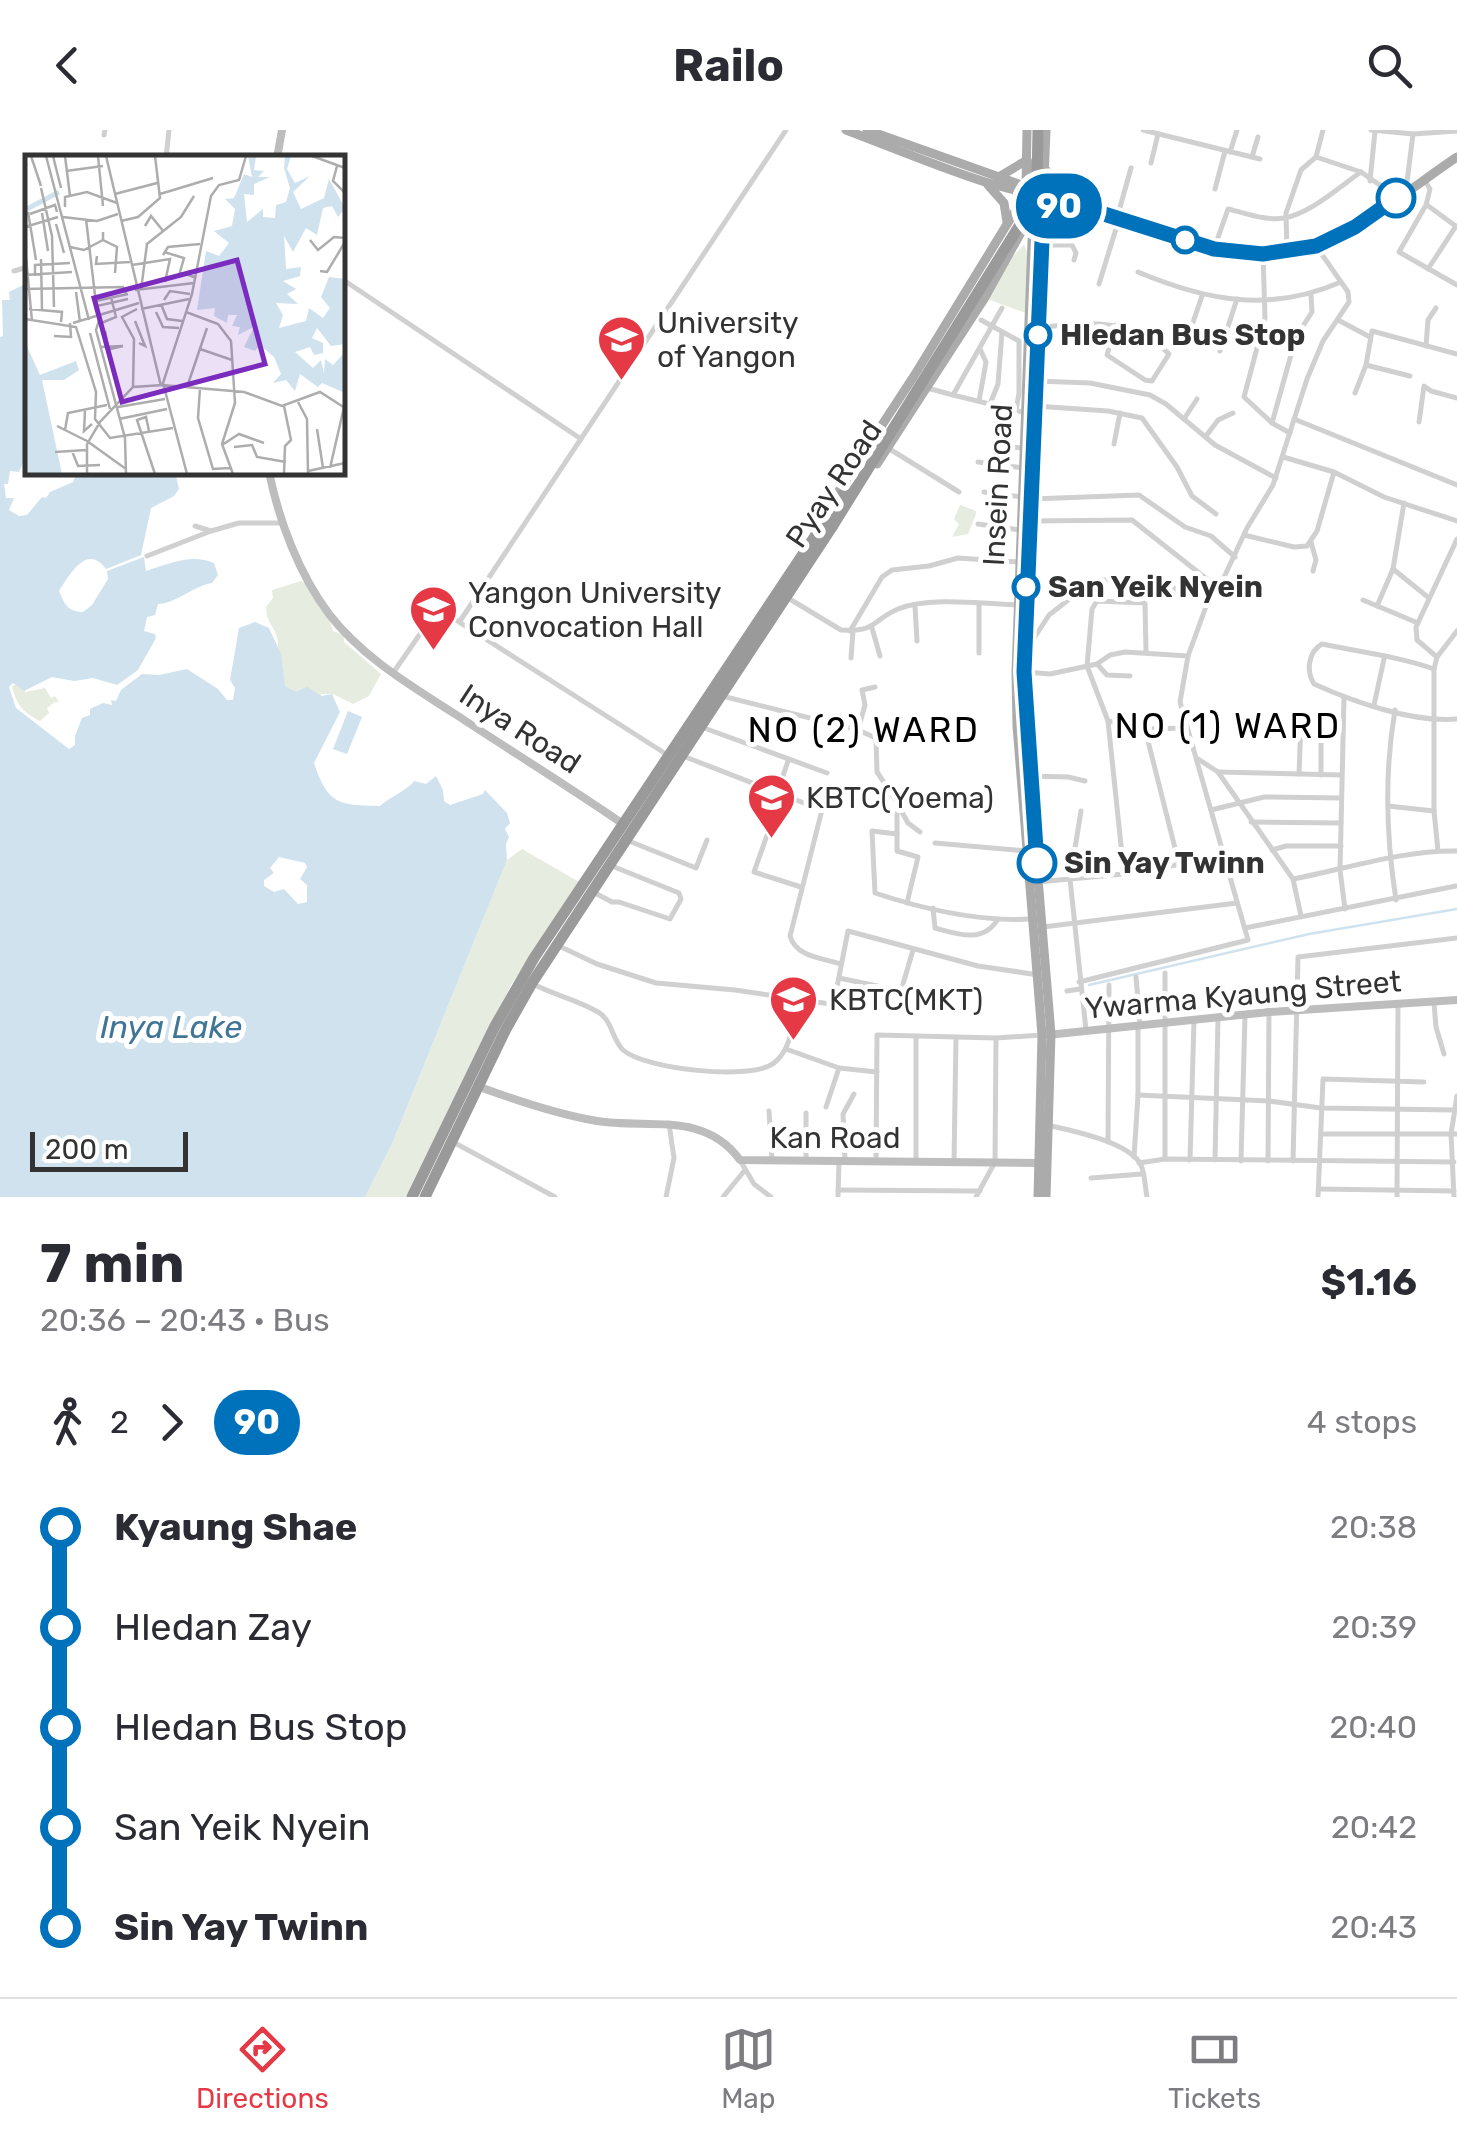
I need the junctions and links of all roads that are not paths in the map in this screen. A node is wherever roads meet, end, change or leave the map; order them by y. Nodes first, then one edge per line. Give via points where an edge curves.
1 (169, 130) edge
2 (282, 130) edge
3 (786, 130) edge
4 (846, 130) edge
5 (867, 130) edge
6 (1036, 130) edge
7 (1143, 130) edge
8 (1237, 130) edge
9 (1323, 130) edge
10 (1373, 130) edge
11 (1457, 132) edge
12 (1158, 134) junction
13 (1412, 134) junction
14 (1258, 136) dead end
15 (1228, 151) junction
16 (166, 155) edge
17 (278, 155) edge
18 (1316, 156) junction
19 (1457, 157) edge
20 (1027, 160) junction
21 (1045, 161) junction
22 (1151, 163) dead end
23 (1131, 168) dead end
24 (1361, 172) junction
25 (997, 178) junction
26 (1423, 179) junction
27 (982, 181) junction
28 (1370, 181) junction
29 (1025, 189) junction
30 (1215, 189) dead end
31 (1402, 193) junction
32 (1040, 196) junction
33 (1426, 204) junction
34 (1082, 207) junction
35 (1043, 217) junction
36 (1286, 218) junction
37 (1118, 219) junction
38 (1456, 226) edge
39 (1005, 229) junction
40 (1018, 240) junction
41 (1037, 243) junction
42 (1316, 246) junction
43 (1214, 249) junction
44 (1287, 252) junction
45 (1263, 254) junction
46 (1074, 260) dead end
47 (25, 268) edge
48 (1428, 269) junction
49 (14, 271) dead end
50 (1138, 272) dead end
51 (974, 278) junction
52 (345, 282) edge
53 (1341, 282) junction
54 (1456, 282) edge
55 (1099, 284) dead end
56 (991, 286) junction
57 (1311, 295) junction
58 (1202, 296) junction
59 (1237, 299) junction
60 (1266, 301) junction
61 (1002, 308) dead end
62 (1436, 308) dead end
63 (981, 320) dead end
64 (1338, 320) junction
65 (1116, 325) junction
66 (992, 326) junction
67 (1039, 328) junction
68 (1002, 332) junction
69 (1188, 337) dead end
70 (1370, 338) junction
71 (1426, 346) junction
72 (980, 349) junction
73 (1220, 350) dead end
74 (1457, 354) edge
75 (1366, 365) junction
76 (1410, 376) dead end
77 (1036, 381) junction
78 (927, 388) junction
79 (1356, 393) dead end
80 (953, 395) junction
81 (1457, 398) edge
82 (1197, 399) dead end
83 (979, 401) junction
84 (990, 404) junction
85 (1025, 410) junction
86 (1120, 413) junction
87 (1233, 413) dead end
88 (1184, 419) junction
89 (1272, 419) junction
90 (1294, 419) junction
91 (1419, 422) dead end
92 (1290, 433) junction
93 (1205, 436) junction
94 (581, 439) junction
95 (1114, 444) dead end
96 (994, 446) dead end
97 (888, 448) junction
98 (1024, 448) junction
99 (1283, 457) junction
100 (978, 462) dead end
101 (1024, 468) junction
102 (1334, 472) junction
103 (270, 475) edge
104 (1276, 478) junction
105 (1457, 485) edge
106 (960, 492) dead end
107 (984, 492) dead end
108 (1027, 498) junction
109 (1404, 503) junction
110 (1216, 514) dead end
111 (1030, 521) junction
112 (1457, 521) edge
113 (283, 523) junction
114 (978, 524) dead end
115 (195, 526) dead end
116 (1020, 530) junction
117 (211, 531) junction
118 (1244, 535) junction
119 (1457, 539) edge
120 (1311, 542) junction
121 (809, 547) junction
122 (147, 556) dead end
123 (1236, 557) junction
124 (812, 560) junction
125 (1019, 562) junction
126 (1393, 568) junction
127 (1313, 571) dead end
128 (1208, 580) dead end
129 (788, 598) junction
130 (1429, 598) junction
131 (1363, 600) dead end
132 (1208, 601) junction
133 (979, 604) junction
134 (1018, 605) junction
135 (915, 606) junction
136 (1377, 606) junction
137 (460, 621) junction
138 (1418, 622) junction
139 (872, 628) junction
140 (851, 630) junction
141 (1457, 631) edge
142 (916, 641) dead end
143 (1146, 652) junction
144 (978, 653) dead end
145 (1025, 654) junction
146 (880, 656) dead end
147 (1188, 656) junction
148 (1384, 657) junction
149 (1437, 657) junction
150 (851, 658) dead end
151 (1097, 664) junction
152 (1087, 666) junction
153 (1434, 670) junction
154 (1024, 672) junction
155 (393, 674) junction
156 (1130, 676) dead end
157 (875, 687) dead end
158 (722, 696) junction
159 (1344, 697) junction
160 (1374, 705) junction
161 (1395, 710) junction
162 (1321, 718) dead end
163 (1457, 719) edge
164 (1108, 720) junction
165 (1301, 721) dead end
166 (1435, 721) junction
167 (701, 728) junction
168 (1186, 728) junction
169 (1145, 729) junction
170 (858, 730) junction
171 (675, 756) junction
172 (1196, 757) junction
173 (788, 761) junction
174 (1218, 772) junction
175 (827, 773) dead end
176 (1299, 774) junction
177 (1321, 774) junction
178 (1340, 775) junction
179 (1030, 776) junction
180 (1085, 781) dead end
181 (780, 792) junction
182 (1342, 798) junction
183 (896, 802) junction
184 (1237, 802) junction
185 (1388, 806) junction
186 (1210, 810) junction
187 (1080, 811) dead end
188 (1434, 811) junction
189 (640, 818) junction
190 (1251, 822) junction
191 (1341, 823) junction
192 (623, 824) junction
193 (920, 832) dead end
194 (898, 834) junction
195 (626, 840) junction
196 (707, 840) dead end
197 (936, 843) dead end
198 (1340, 846) junction
199 (1272, 850) junction
200 (1028, 851) junction
201 (1438, 851) junction
202 (1457, 852) edge
203 (1222, 857) junction
204 (1390, 858) junction
205 (609, 864) junction
206 (1179, 864) junction
207 (1340, 870) junction
208 (1124, 874) junction
209 (1070, 879) junction
210 (1293, 879) junction
211 (1035, 882) junction
212 (801, 886) junction
213 (1456, 886) edge
214 (592, 891) junction
215 (1396, 900) junction
216 (907, 902) junction
217 (1236, 903) junction
218 (933, 908) junction
219 (1345, 909) junction
220 (1301, 916) junction
221 (998, 919) junction
222 (1034, 919) junction
223 (1074, 924) junction
224 (563, 925) junction
225 (1043, 928) junction
226 (1244, 928) junction
227 (1457, 938) edge
228 (556, 944) junction
229 (914, 949) junction
230 (842, 964) junction
231 (1165, 973) dead end
232 (1038, 976) junction
233 (1136, 977) dead end
234 (838, 978) junction
235 (532, 983) junction
236 (1109, 984) dead end
237 (1079, 985) junction
238 (1068, 991) dead end
239 (1457, 991) edge
240 (798, 1000) junction
241 (1452, 1000) edge
242 (1434, 1001) junction
243 (1398, 1003) junction
244 (1298, 1011) junction
245 (1269, 1012) junction
246 (1245, 1015) junction
247 (1218, 1017) junction
248 (1194, 1020) junction
249 (1167, 1023) junction
250 (1139, 1025) junction
251 (1110, 1029) junction
252 (1086, 1030) junction
253 (1047, 1035) junction
254 (916, 1036) junction
255 (956, 1036) junction
256 (996, 1038) junction
257 (786, 1049) junction
258 (1444, 1054) dead end
259 (839, 1068) junction
260 (480, 1070) junction
261 (876, 1072) junction
262 (1398, 1082) junction
263 (1424, 1082) dead end
264 (474, 1084) junction
265 (854, 1094) dead end
266 (1138, 1095) junction
267 (1166, 1096) junction
268 (1457, 1096) edge
269 (1193, 1097) junction
270 (1218, 1098) junction
271 (1245, 1100) junction
272 (1268, 1101) junction
273 (1296, 1104) junction
274 (826, 1107) dead end
275 (1321, 1108) junction
276 (1398, 1110) junction
277 (1455, 1110) edge
278 (769, 1111) dead end
279 (806, 1113) dead end
280 (669, 1124) junction
281 (1045, 1125) junction
282 (1321, 1134) junction
283 (1398, 1134) junction
284 (1454, 1134) edge
285 (452, 1142) junction
286 (1108, 1142) junction
287 (1165, 1159) junction
288 (740, 1160) junction
289 (772, 1160) junction
290 (806, 1160) junction
291 (1137, 1160) junction
292 (1190, 1160) junction
293 (1215, 1160) junction
294 (842, 1161) junction
295 (876, 1161) junction
296 (1241, 1161) junction
297 (1268, 1161) junction
298 (1294, 1161) junction
299 (1320, 1161) junction
300 (916, 1162) junction
301 (954, 1162) junction
302 (995, 1162) junction
303 (1397, 1162) junction
304 (1454, 1162) junction
305 (1044, 1163) junction
306 (745, 1170) junction
307 (1142, 1174) junction
308 (1091, 1178) dead end
309 (1320, 1189) junction
310 (838, 1193) edge
311 (978, 1194) edge
312 (1374, 1194) edge
313 (1397, 1194) edge
314 (1426, 1194) edge
315 (1454, 1194) edge
316 (412, 1197) edge
317 (425, 1197) edge
318 (555, 1197) edge
319 (666, 1197) edge
320 (723, 1197) edge
321 (771, 1197) edge
322 (1038, 1197) edge
323 (1046, 1197) edge
324 (1146, 1197) edge
325 (1318, 1197) edge

1 - 16 street
2 - 17 main road
3 - 94 street
4 - 27 main road
5 - 25 main road
6 - 20 main road, Pyay Road
6 - 21 main road, Pyay Road
6 - 121 highway, Pyay Road, bridge via 1020,209
6 - 124 highway, Pyay Road, bridge via 1037,181 1021,223
7 - 12 street
8 - 15 street
9 - 18 street
10 - 13 street
10 - 28 street
11 - 13 street
12 - 15 street
12 - 22 street
13 - 31 street
14 - 15 street via 1256,158
15 - 30 street
18 - 24 street
18 - 36 street via 1301,170
19 - 26 main road
20 - 25 main road
20 - 29 main road, Pyay Road
20 - 32 main road, Pyay Road
21 - 32 main road, Pyay Road
21 - 34 main road via 1054,186
23 - 37 street
24 - 28 street
24 - 36 street
25 - 29 main road
26 - 31 main road
26 - 33 street via 1430,190
27 - 29 main road
27 - 39 main road via 1004,203
28 - 31 street
29 - 32 main road
29 - 39 main road, Pyay Road
31 - 42 main road
32 - 34 main road
32 - 35 main road, Insein Road
32 - 40 main road, Pyay Road
32 - 41 main road, Insein Road
33 - 38 street
33 - 48 street via 1399,252
34 - 35 main road via 1058,206
34 - 37 main road
35 - 41 main road, Insein Road
36 - 43 street via 1228,209
36 - 44 street
37 - 43 main road
37 - 55 street
38 - 48 street
39 - 51 main road, Pyay Road
40 - 41 main road
40 - 56 main road, Pyay Road
41 - 46 street via 1072,245
41 - 67 main road, Insein Road
41 - 85 main road, Insein Road
42 - 44 main road
42 - 53 street
43 - 45 main road
44 - 45 main road
45 - 60 street
47 - 49 street
48 - 54 street
50 - 58 street
51 - 56 main road
51 - 121 main road, Pyay Road
52 - 94 street
53 - 57 street
53 - 64 street via 1350,298
56 - 78 main road, Pyay Road
57 - 60 street
57 - 89 street via 1312,312 1296,337
58 - 59 street
58 - 69 street
59 - 60 street
59 - 73 street
60 - 89 street via 1243,392
61 - 66 street
62 - 71 street
63 - 66 street
64 - 70 street
64 - 90 street via 1323,341
65 - 65 street via 1169,354 1152,380 1108,356
65 - 67 street
66 - 68 street
66 - 72 street
67 - 77 main road, Insein Road
68 - 84 street
68 - 85 street via 1020,343
70 - 71 street via 1372,331
70 - 75 street
71 - 74 street
72 - 80 street
72 - 83 street via 986,362
75 - 76 street
75 - 79 street
77 - 85 main road, Insein Road
77 - 88 street via 1122,388 1166,404
78 - 80 street
78 - 97 main road, Pyay Road
80 - 83 street
81 - 91 street via 1424,386
82 - 88 street
83 - 84 street
84 - 85 street
85 - 86 street
85 - 98 main road, Insein Road
85 - 108 main road, Insein Road
86 - 95 street
86 - 110 street via 1149,424 1192,496
87 - 93 street
88 - 93 street
89 - 92 street
90 - 92 street
90 - 105 street
92 - 99 street
93 - 104 street
94 - 137 street
96 - 98 street
97 - 106 street
97 - 124 main road, Pyay Road
98 - 101 main road, Insein Road
99 - 102 street
99 - 104 street
100 - 101 street
101 - 108 main road, Insein Road
102 - 109 street
102 - 120 street
103 - 113 main road, Inya Road
104 - 118 street
107 - 108 street
108 - 111 main road, Insein Road
108 - 116 main road, Insein Road
108 - 123 street via 1138,495
109 - 112 street
109 - 126 street
111 - 128 street via 1132,520
111 - 145 main road, Insein Road
113 - 117 street
113 - 155 main road, Inya Road via 328,612
114 - 116 street
115 - 117 street
116 - 125 main road, Insein Road
117 - 122 street
118 - 120 street via 1294,547
118 - 123 street
119 - 130 street
120 - 127 street
121 - 171 highway, Pyay Road
123 - 132 street
124 - 129 highway, Pyay Road
125 - 134 main road, Insein Road
125 - 140 street via 958,558 892,570
126 - 130 street
126 - 136 street
129 - 140 street
129 - 158 highway, Pyay Road
130 - 138 street
131 - 136 street
132 - 145 street via 1161,580 1094,580 1049,615
132 - 147 street
133 - 134 street
133 - 135 street
133 - 144 street
134 - 200 main road, Insein Road via 1017,726
135 - 139 street via 898,609
135 - 142 street
136 - 138 street
137 - 155 street via 445,613 432,618
137 - 171 street
138 - 149 street via 1417,640
139 - 140 street
139 - 146 street
140 - 150 street
141 - 149 street
143 - 147 street
143 - 151 street via 1110,655
143 - 152 street via 1145,602 1097,601
145 - 154 main road, Insein Road
147 - 168 street via 1180,702
148 - 153 street
148 - 159 street via 1315,648 1309,662 1314,684
148 - 160 street
149 - 153 street
151 - 152 street
151 - 156 street via 1107,675
152 - 154 street
152 - 164 street
153 - 166 street
154 - 179 main road, Insein Road
155 - 192 main road, Inya Road
157 - 170 street via 862,690
158 - 167 highway, Pyay Road
158 - 170 street
159 - 160 street
159 - 178 street
160 - 161 street
161 - 166 street
161 - 185 street via 1386,760
162 - 177 street
163 - 166 street
164 - 169 street
164 - 208 street
165 - 176 street
166 - 188 street
167 - 171 highway, Pyay Road
167 - 173 street
168 - 169 street
168 - 172 street
169 - 206 street
170 - 183 street via 876,738 878,772
171 - 181 street
171 - 189 highway
171 - 192 highway
172 - 174 street
172 - 186 street
173 - 175 street
173 - 181 street
174 - 176 street
174 - 184 street
176 - 177 street
177 - 178 street
178 - 182 street
179 - 180 street
179 - 211 main road, Insein Road
181 - 212 street via 822,810
181 - 212 street via 754,872
182 - 184 street
182 - 191 street
183 - 193 street
183 - 194 street
184 - 186 street
184 - 190 street
185 - 188 street
185 - 204 street
186 - 203 street
187 - 209 street
188 - 201 street
189 - 192 main road
189 - 195 highway
190 - 191 street
190 - 199 street
191 - 198 street
192 - 195 main road
192 - 224 highway
194 - 216 street via 897,850 918,857
194 - 216 street via 872,831 875,893
195 - 196 street via 692,868
195 - 205 highway
197 - 200 street
198 - 199 street
198 - 207 street
199 - 210 street
200 - 211 main road, Insein Road
201 - 202 street
201 - 204 street
203 - 206 street
203 - 217 street
204 - 207 street
204 - 215 street
205 - 214 highway
205 - 214 street via 678,894 670,919
206 - 208 street
207 - 210 street
207 - 219 street
208 - 209 street
209 - 211 street
209 - 223 street
210 - 220 street
211 - 222 main road, Insein Road
211 - 225 main road, Insein Road
212 - 230 street via 793,946
213 - 215 street
214 - 224 highway
215 - 219 street
216 - 218 street
217 - 223 street
217 - 226 street
218 - 221 street
218 - 221 street via 935,928 971,936 989,931
219 - 220 street
220 - 226 street
221 - 222 street
222 - 232 main road, Insein Road
223 - 225 street
223 - 237 street
224 - 228 highway
224 - 260 highway via 516,988
225 - 253 main road, Insein Road
226 - 237 street via 1248,940
227 - 244 street via 1300,955
228 - 235 highway
228 - 240 street via 656,983
229 - 230 street via 848,932
229 - 232 street
229 - 234 street via 901,990
230 - 234 street
231 - 249 street
232 - 253 main road, Insein Road
233 - 250 street
234 - 240 street via 834,1004
235 - 257 street via 598,1012 625,1051 662,1064 757,1070
235 - 260 highway
236 - 251 street
237 - 238 street
237 - 252 street
239 - 241 main road
240 - 257 street
241 - 242 main road, Ywarma Kyaung Street
242 - 243 main road, Ywarma Kyaung Street
242 - 258 street
243 - 244 main road, Ywarma Kyaung Street
243 - 262 street
244 - 245 main road, Ywarma Kyaung Street
244 - 273 street
245 - 246 main road, Ywarma Kyaung Street
245 - 272 street
246 - 247 main road, Ywarma Kyaung Street
246 - 271 street
247 - 248 main road, Ywarma Kyaung Street
247 - 270 street
248 - 249 main road, Ywarma Kyaung Street
248 - 269 street
249 - 250 main road, Ywarma Kyaung Street
249 - 267 street
250 - 251 main road, Ywarma Kyaung Street
250 - 266 street
251 - 252 main road, Ywarma Kyaung Street
251 - 286 street
252 - 253 main road, Ywarma Kyaung Street
253 - 256 street
253 - 281 main road, Insein Road
253 - 281 main road, Insein Road
254 - 255 street
254 - 261 street via 877,1036
254 - 300 street
255 - 256 street
255 - 301 street
256 - 302 street
257 - 259 street
259 - 261 street
259 - 274 street
260 - 264 highway
261 - 295 street
262 - 263 street
262 - 275 street via 1324,1078
262 - 276 street
264 - 280 main road, Kan Road via 598,1121
264 - 285 highway
264 - 316 highway
265 - 294 street via 843,1114
266 - 267 street
266 - 291 street
267 - 269 street
267 - 287 street
268 - 277 street
269 - 270 street
269 - 292 street
270 - 271 street
270 - 293 street
271 - 272 street
271 - 296 street
272 - 273 street
272 - 297 street
273 - 275 street
273 - 298 street
275 - 276 street
275 - 282 street
276 - 277 street
276 - 283 street
277 - 284 street
278 - 289 street
279 - 290 street
280 - 288 main road, Kan Road via 721,1138
280 - 319 street via 674,1158
281 - 286 street
281 - 305 main road, Insein Road
282 - 283 street
282 - 299 street
283 - 284 street
283 - 303 street
284 - 304 street
285 - 317 highway
285 - 318 street
286 - 291 street
287 - 291 street
287 - 292 street
288 - 289 main road, Kan Road
288 - 306 street
289 - 290 main road, Kan Road
290 - 294 main road, Kan Road
291 - 307 street
292 - 293 street
293 - 296 street
294 - 295 main road, Kan Road
294 - 310 street
295 - 300 main road, Kan Road
296 - 297 street
297 - 298 street
298 - 299 street
299 - 303 street
299 - 309 street
300 - 301 main road, Kan Road
301 - 302 main road, Kan Road
302 - 305 main road, Kan Road
302 - 311 street
303 - 304 street
303 - 313 street
304 - 315 street
305 - 322 main road, Insein Road
305 - 323 main road, Insein Road
306 - 320 street
306 - 321 street
307 - 308 street
307 - 324 street
309 - 312 street
309 - 325 street
310 - 311 street
312 - 313 street
313 - 314 street
314 - 315 street

